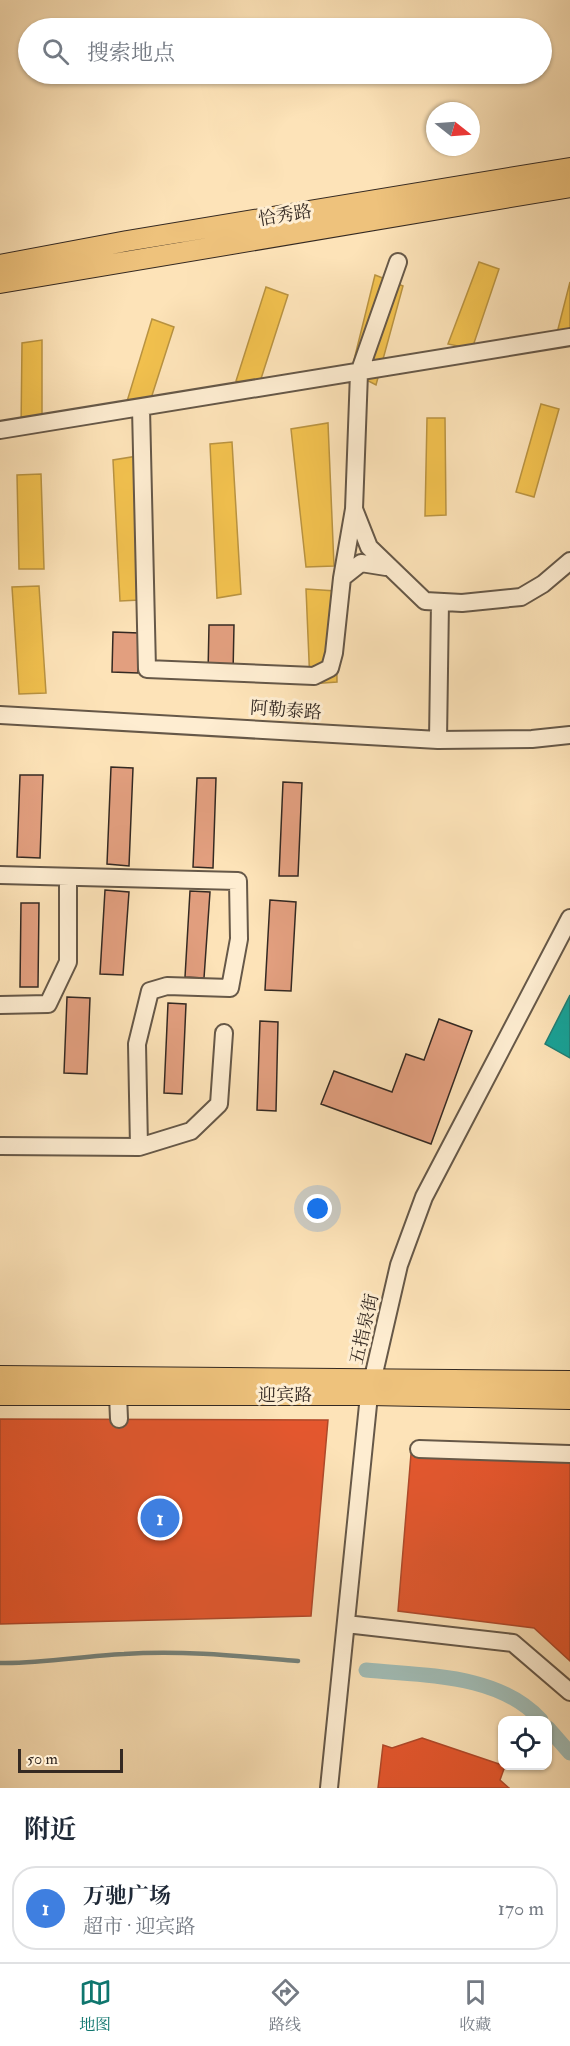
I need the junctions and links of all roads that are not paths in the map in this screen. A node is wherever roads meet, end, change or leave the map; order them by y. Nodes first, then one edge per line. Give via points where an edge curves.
1 (570, 168) edge
2 (570, 187) edge
3 (398, 262) dead end
4 (0, 265) edge
5 (0, 283) edge
6 (570, 338) edge
7 (359, 373) junction
8 (141, 408) junction
9 (0, 430) edge
10 (354, 509) junction
11 (570, 561) edge
12 (386, 567) junction
13 (342, 578) junction
14 (440, 602) junction
15 (0, 715) edge
16 (570, 735) edge
17 (438, 740) junction
18 (0, 875) edge
19 (68, 877) junction
20 (570, 918) edge
21 (0, 1005) edge
22 (224, 1033) dead end
23 (0, 1146) edge
24 (139, 1147) junction
25 (0, 1376) edge
26 (570, 1381) edge
27 (371, 1387) junction
28 (0, 1395) edge
29 (118, 1395) junction
30 (570, 1399) edge
31 (118, 1419) dead end
32 (419, 1449) dead end
33 (570, 1454) edge
34 (346, 1624) junction
35 (570, 1692) edge
36 (329, 1788) edge

1 - 4 main road, 恰秀路 via 127,240
2 - 5 main road, 恰秀路
3 - 7 street
6 - 7 street
7 - 8 street
7 - 10 street
8 - 9 street
8 - 13 street via 147,669 314,676 330,668
10 - 12 street via 369,547
10 - 13 street
11 - 14 street via 522,597
12 - 13 street via 361,563
12 - 14 street via 425,601
14 - 17 street
15 - 17 street, 阿勒泰路
16 - 17 street, 阿勒泰路
18 - 19 street
19 - 21 street via 68,962 48,1004
19 - 24 street via 237,881 239,939 230,988 167,986 150,991 137,1044
20 - 27 street, 五指泉街 via 424,1197 399,1265
22 - 24 street via 219,1104 191,1131
23 - 24 street
25 - 27 main road, 迎宾路
26 - 27 main road, 迎宾路
27 - 29 main road, 迎宾路
27 - 30 main road, 迎宾路
27 - 34 street, 五指泉街
28 - 29 main road, 迎宾路
29 - 31 street
32 - 33 street
34 - 35 street via 513,1643
34 - 36 street, 五指泉街

